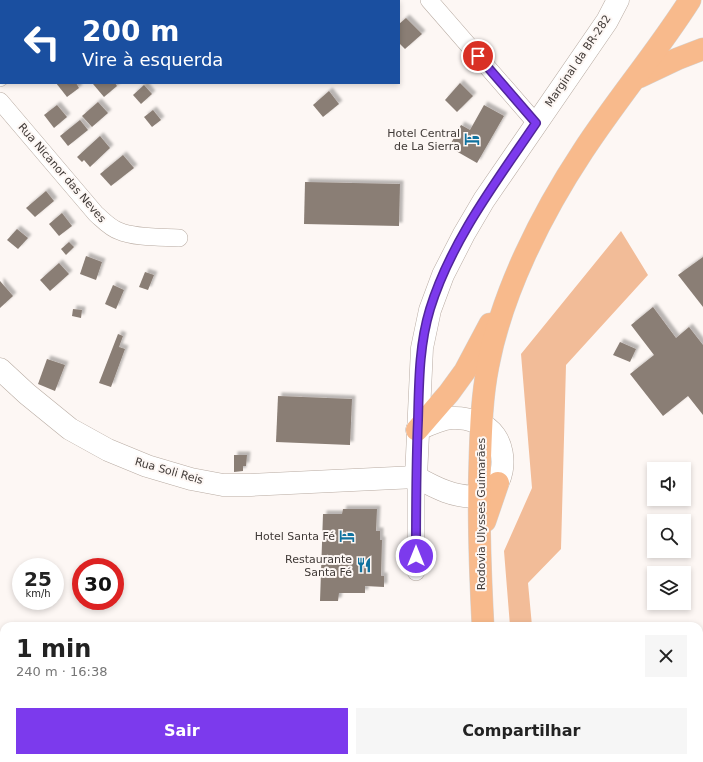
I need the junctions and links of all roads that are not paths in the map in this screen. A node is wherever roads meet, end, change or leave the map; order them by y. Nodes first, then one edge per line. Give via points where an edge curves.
1 (430, 0) edge
2 (618, 0) edge
3 (690, 0) edge
4 (703, 49) edge
5 (634, 79) junction
6 (0, 101) edge
7 (536, 123) junction
8 (179, 238) dead end
9 (519, 268) junction
10 (0, 369) edge
11 (481, 424) junction
12 (418, 430) junction
13 (416, 477) junction
14 (498, 483) junction
15 (479, 496) junction
16 (480, 536) junction
17 (416, 572) dead end
18 (483, 622) edge

1 - 7 street
2 - 7 street, Marginal da BR-282 via 607,21
3 - 5 highway, Rodovia Ulysses Guimarães
4 - 5 highway, Rodovia Ulysses Guimarães
5 - 9 highway, Rodovia Ulysses Guimarães via 575,164 538,228
6 - 8 street, Rua Nicanor das Neves via 107,224 130,235
7 - 12 street, Marginal da BR-282 via 484,200 443,275 430,310 422,348
9 - 11 highway, Rodovia Ulysses Guimarães via 500,320 488,365
9 - 12 highway via 465,371
10 - 13 street, Rua Soli Reis via 70,429 108,450 147,466 191,479 223,485 251,485
11 - 12 street via 452,418
11 - 14 street via 495,436 501,449 503,468
11 - 15 highway, Rodovia Ulysses Guimarães
12 - 13 street, Marginal da BR-282
13 - 15 street via 436,488 460,496
13 - 17 street, Marginal da BR-282
14 - 15 street via 487,493
14 - 16 highway
15 - 16 highway, Rodovia Ulysses Guimarães
16 - 18 highway, Rodovia Ulysses Guimarães

